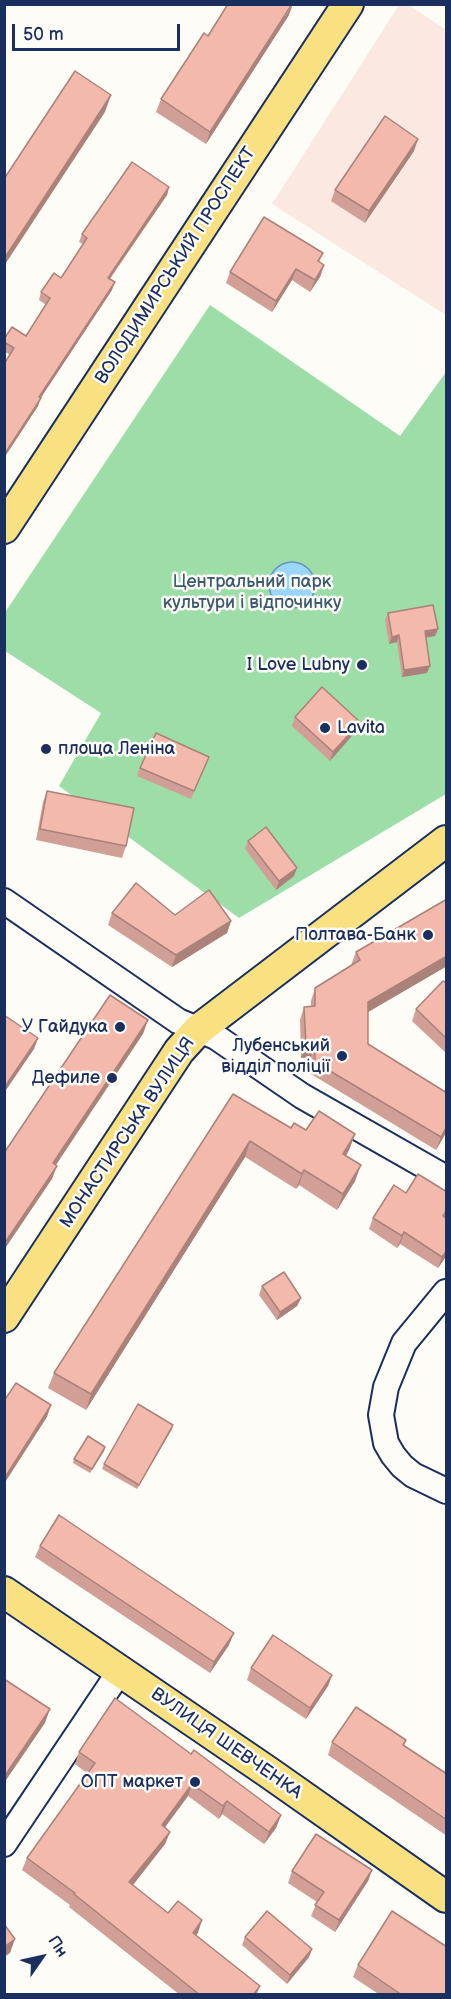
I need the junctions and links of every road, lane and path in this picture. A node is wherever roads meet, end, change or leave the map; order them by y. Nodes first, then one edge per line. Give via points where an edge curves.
1 (348, 4) edge
2 (4, 528) edge
3 (447, 841) edge
4 (4, 901) edge
5 (198, 1030) junction
6 (447, 1178) edge
7 (447, 1292) edge
8 (4, 1317) edge
9 (447, 1491) edge
10 (4, 1592) edge
11 (120, 1671) junction
12 (4, 1844) edge
13 (447, 1897) edge

1 - 2 main road, ВОЛОДИМИРСЬКИЙ ПРОСПЕКТ
3 - 5 main road, МОНАСТИРСЬКА ВУЛИЦЯ
4 - 5 street via 178,1021
5 - 6 street via 216,1037 302,1096
5 - 8 main road, МОНАСТИРСЬКА ВУЛИЦЯ via 179,1051
7 - 9 street via 404,1343 386,1387 381,1415 386,1443 402,1466
10 - 11 main road, ВУЛИЦЯ ШЕВЧЕНКА
11 - 12 street
11 - 13 main road, ВУЛИЦЯ ШЕВЧЕНКА

